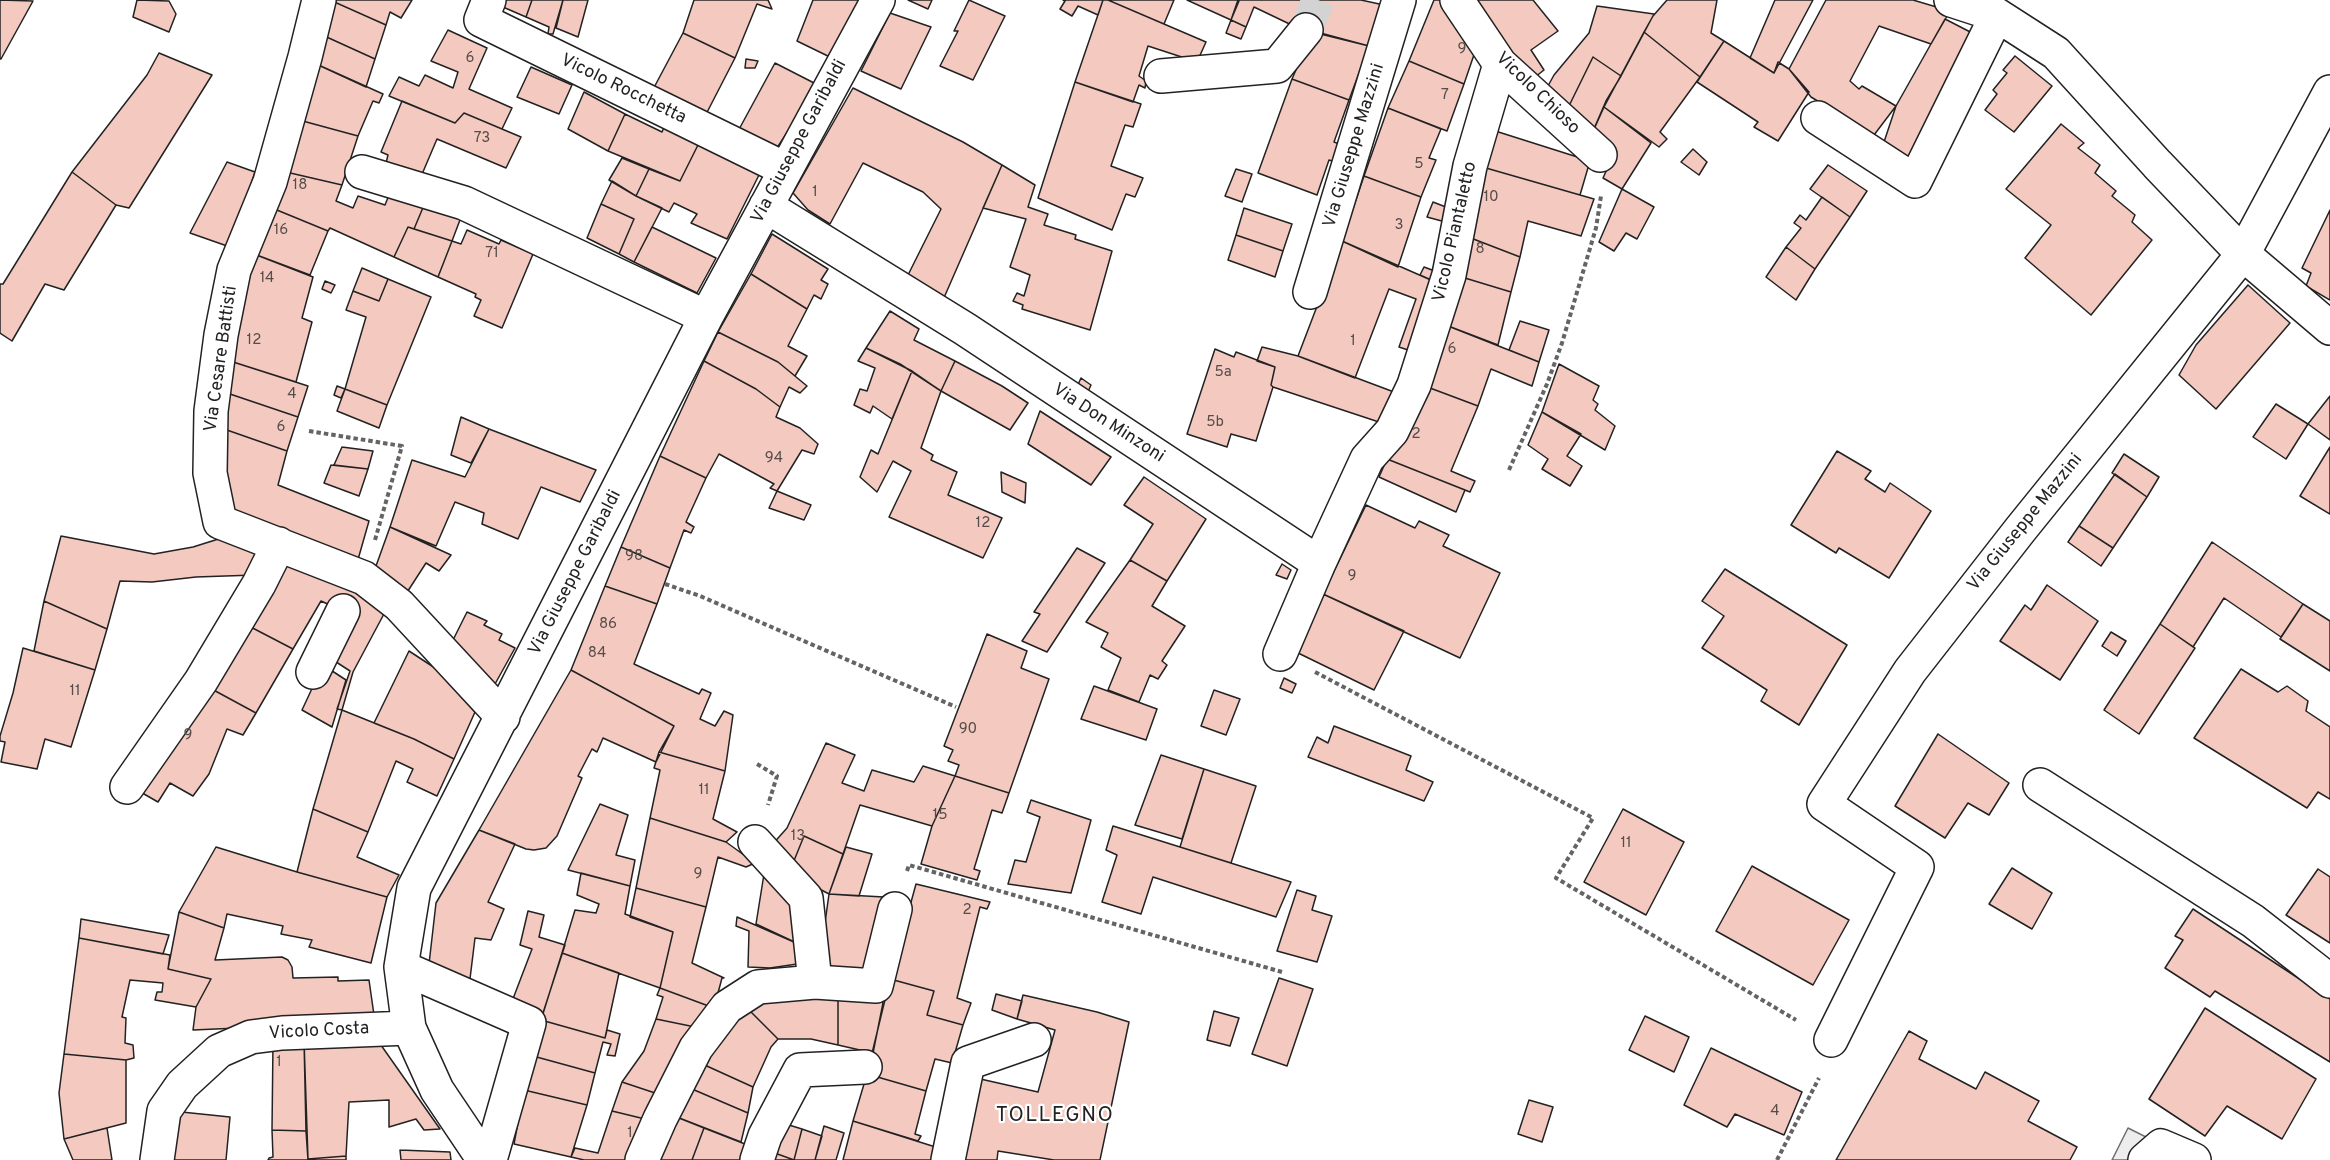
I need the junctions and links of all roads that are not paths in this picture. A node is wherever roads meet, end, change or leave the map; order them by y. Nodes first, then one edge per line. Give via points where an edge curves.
1 (319, 0) edge
2 (489, 0) edge
3 (878, 0) edge
4 (1399, 0) edge
5 (1457, 0) edge
6 (1951, 0) edge
7 (1997, 15) junction
8 (1306, 30) tunnel mouth
9 (1500, 64) junction
10 (1161, 76) dead end
11 (2330, 92) edge
12 (1818, 118) dead end
13 (1600, 155) road end
14 (785, 169) junction
15 (362, 171) dead end
16 (766, 206) junction
17 (2244, 254) junction
18 (1310, 291) dead end
19 (706, 317) junction
20 (2330, 328) edge
21 (279, 544) junction
22 (1319, 563) junction
23 (355, 592) junction
24 (1280, 654) road end
25 (313, 672) dead end
26 (503, 717) junction
27 (2040, 785) dead end
28 (127, 787) dead end
29 (755, 842) road end
30 (895, 909) road end
31 (401, 967) junction
32 (2330, 981) edge
33 (815, 982) junction
34 (409, 1028) junction
35 (1034, 1040) dead end
36 (1831, 1040) road end
37 (865, 1066) dead end
38 (157, 1160) edge
39 (484, 1160) edge
40 (490, 1160) edge
41 (642, 1160) edge
42 (757, 1160) edge
43 (948, 1160) edge
44 (2145, 1160) edge
45 (2194, 1160) edge

1 - 21 street, Via Cesare Battisti via 270,182 234,270 211,411 210,473 220,522
2 - 14 street, Vicolo Rocchetta via 481,20
3 - 14 street, Via Giuseppe Garibaldi
4 - 18 street, Via Giuseppe Mazzini
5 - 9 street, Vicolo Chioso
6 - 7 street
7 - 12 street via 1915,181
7 - 17 street via 2056,53
8 - 10 street via 1276,66
9 - 13 street, Vicolo Chioso
9 - 22 street, Vicolo Piantaletto via 1470,166 1449,275 1414,385 1392,431 1368,459
11 - 17 street, Via Giuseppe Mazzini
14 - 16 street, Via Giuseppe Garibaldi
15 - 19 street via 464,202
16 - 19 street, Via Giuseppe Garibaldi
16 - 22 street, Via Don Minzoni via 965,329
17 - 20 street
17 - 36 street, Via Giuseppe Mazzini via 2027,520 1910,671 1824,804 1917,867
19 - 26 street, Via Giuseppe Garibaldi
21 - 23 street, Via Cesare Battisti
21 - 28 street via 201,681
22 - 24 street
23 - 25 street
23 - 26 street, Via Cesare Battisti via 399,605
26 - 31 street, Via Giuseppe Garibaldi via 414,888
27 - 32 street via 2253,921
29 - 33 street via 806,898
30 - 33 street via 876,987
31 - 34 street, Via Giuseppe Garibaldi
31 - 40 street via 529,1023
33 - 41 street via 758,987 727,1006 696,1048
34 - 38 street, Vicolo Costa via 282,1033 251,1037 219,1051 182,1085 164,1111
34 - 39 street, Via Giuseppe Garibaldi via 436,1090
35 - 43 street via 968,1063
37 - 42 street via 800,1070 765,1136
44 - 45 street via 2161,1146

